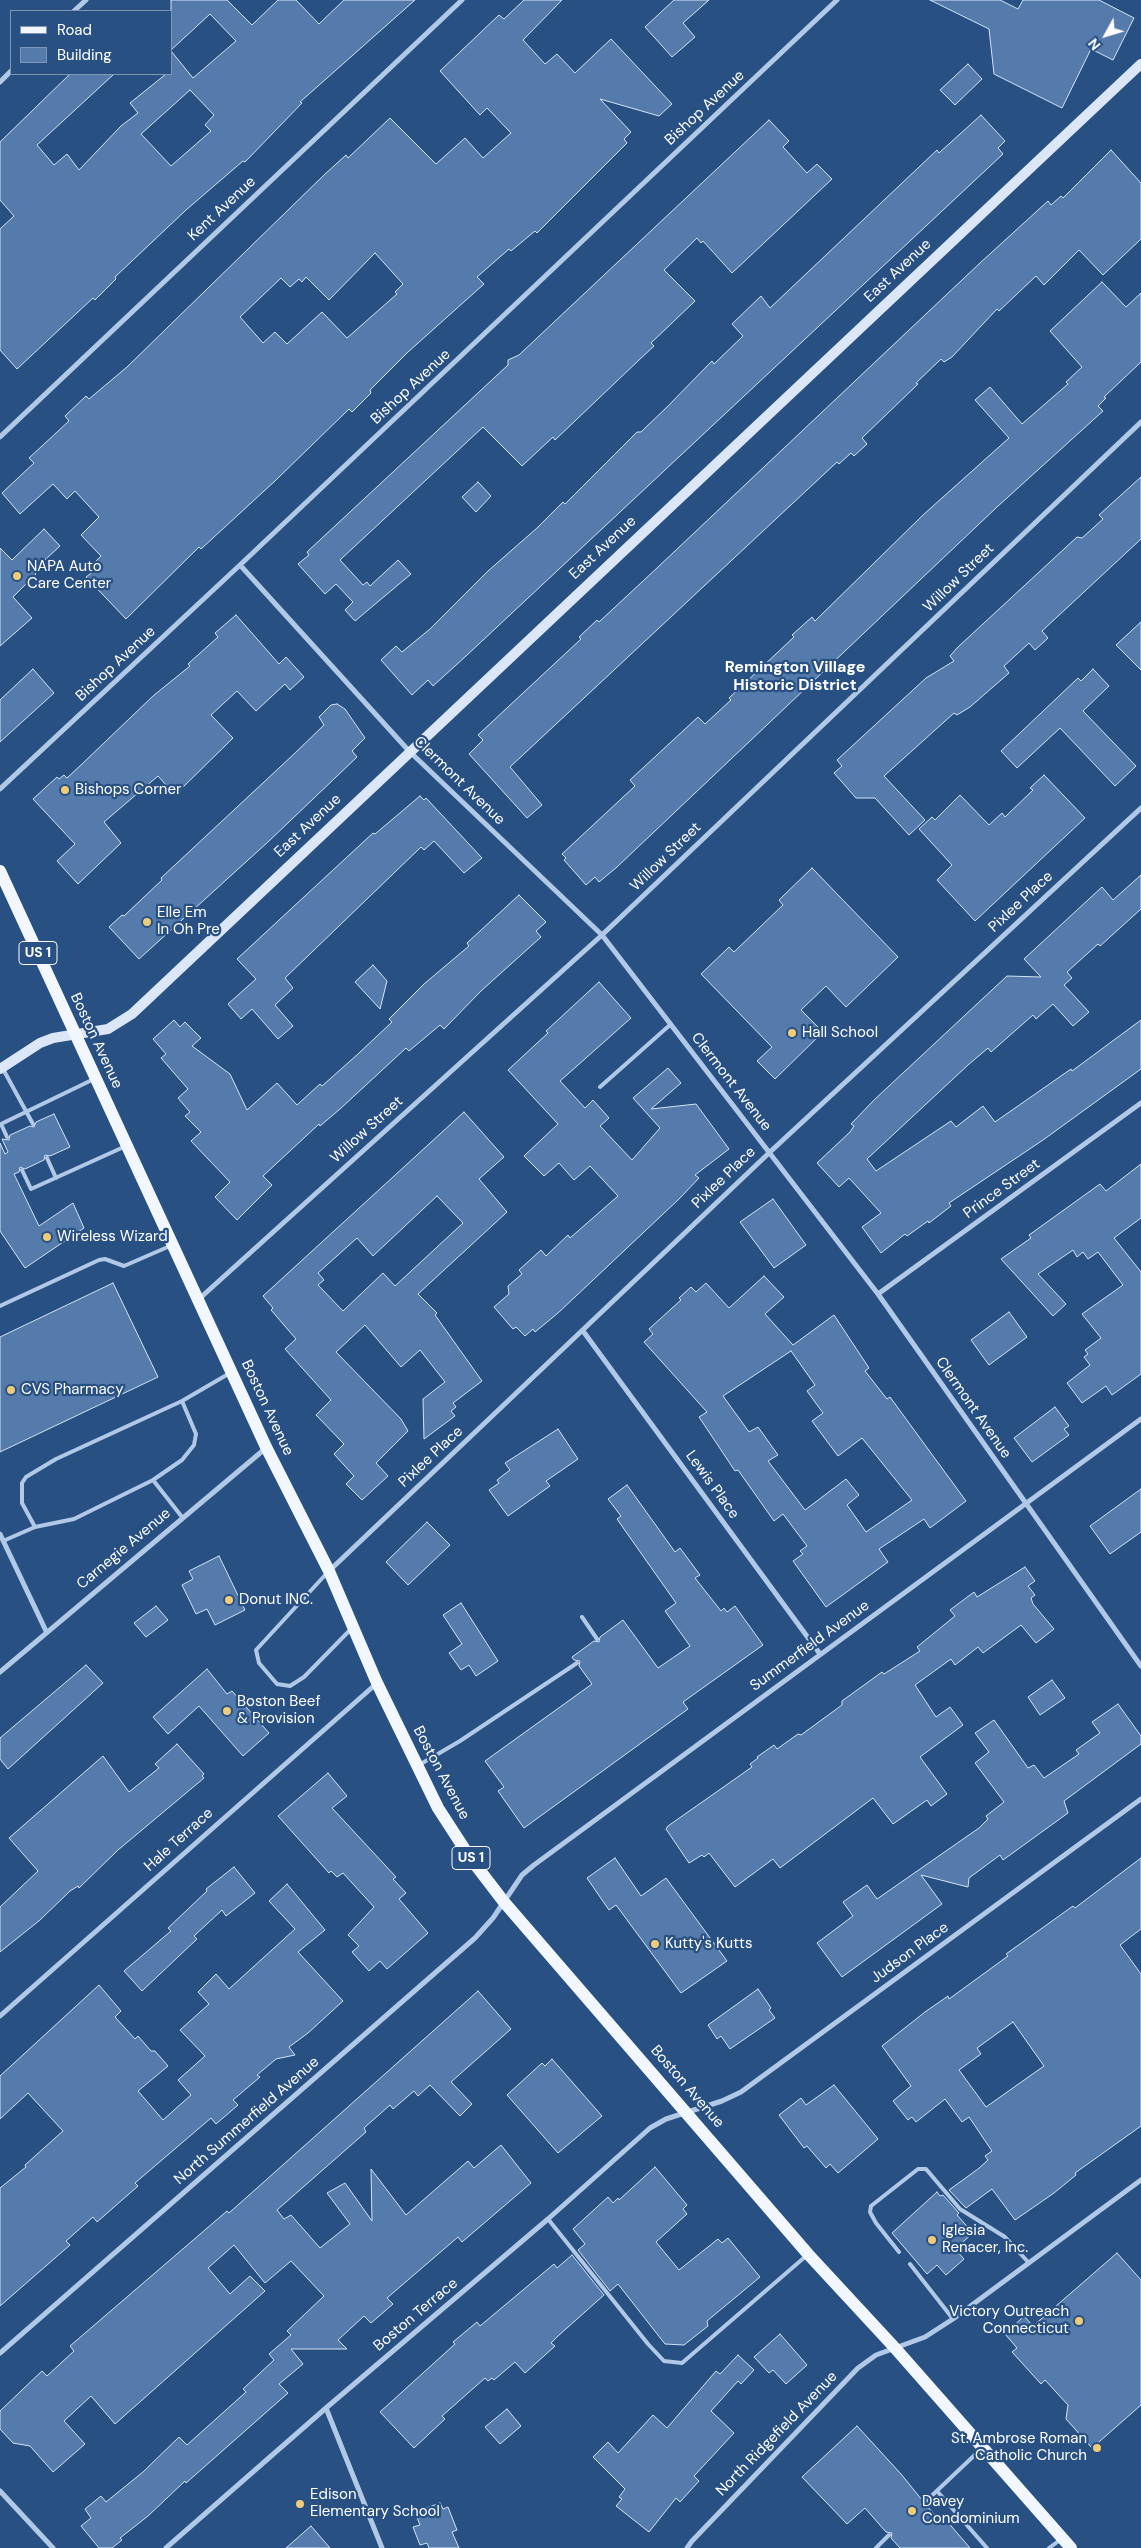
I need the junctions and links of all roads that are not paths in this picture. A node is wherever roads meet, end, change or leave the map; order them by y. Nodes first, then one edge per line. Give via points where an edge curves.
1 (86, 0) edge
2 (462, 0) edge
3 (837, 0) edge
4 (75, 10) edge
5 (1141, 64) edge
6 (10, 72) edge
7 (0, 82) edge
8 (1141, 422) edge
9 (0, 437) edge
10 (240, 565) junction
11 (410, 751) junction
12 (0, 789) edge
13 (1141, 808) edge
14 (0, 871) edge
15 (602, 935) junction
16 (671, 1024) junction
17 (76, 1035) junction
18 (1, 1068) edge
19 (96, 1078) junction
20 (600, 1087) dead end
21 (1141, 1103) edge
22 (26, 1110) junction
23 (0, 1124) edge
24 (33, 1124) dead end
25 (7, 1137) dead end
26 (128, 1146) junction
27 (770, 1152) junction
28 (47, 1158) dead end
29 (22, 1170) dead end
30 (56, 1178) junction
31 (174, 1244) junction
32 (878, 1294) junction
33 (198, 1300) junction
34 (0, 1306) edge
35 (583, 1331) junction
36 (232, 1372) junction
37 (182, 1401) junction
38 (1141, 1419) edge
39 (266, 1447) junction
40 (153, 1480) junction
41 (1024, 1503) junction
42 (182, 1517) junction
43 (35, 1527) junction
44 (0, 1534) edge
45 (3, 1541) junction
46 (329, 1571) junction
47 (582, 1617) dead end
48 (353, 1627) junction
49 (46, 1631) junction
50 (597, 1639) dead end
51 (820, 1654) junction
52 (577, 1663) dead end
53 (1141, 1666) edge
54 (0, 1672) edge
55 (377, 1684) junction
56 (417, 1766) junction
57 (1141, 1799) edge
58 (504, 1902) junction
59 (0, 2016) edge
60 (687, 2111) junction
61 (1141, 2180) edge
62 (548, 2219) junction
63 (899, 2252) dead end
64 (808, 2254) junction
65 (1029, 2263) junction
66 (910, 2264) dead end
67 (953, 2320) junction
68 (894, 2348) junction
69 (0, 2353) edge
70 (326, 2408) junction
71 (982, 2448) junction
72 (0, 2491) edge
73 (937, 2491) junction
74 (924, 2503) dead end
75 (889, 2535) dead end
76 (1066, 2543) edge
77 (53, 2548) edge
78 (166, 2548) edge
79 (382, 2548) edge
80 (687, 2548) edge
81 (876, 2548) edge
82 (988, 2548) edge
83 (1048, 2548) edge

1 - 4 street
2 - 9 street, Kent Avenue
3 - 10 street, Bishop Avenue
5 - 11 street, East Avenue
6 - 7 street
8 - 15 street, Willow Street
10 - 11 street, Clermont Avenue
10 - 12 street, Bishop Avenue
11 - 15 street, Clermont Avenue
11 - 17 street, East Avenue via 132,1014 108,1029
13 - 27 street, Pixlee Place
14 - 17 main road, Boston Avenue / US 1
15 - 16 street, Clermont Avenue
15 - 33 street, Willow Street
16 - 20 lane
16 - 27 street, Clermont Avenue
17 - 18 street, East Avenue via 40,1043
17 - 19 main road, Boston Avenue / US 1
18 - 22 lane
19 - 22 lane
19 - 26 main road, Boston Avenue / US 1
21 - 32 street, Prince Street
22 - 23 lane
22 - 24 lane
23 - 25 lane
26 - 30 lane
26 - 31 main road, Boston Avenue / US 1
27 - 32 street, Clermont Avenue
27 - 35 street, Pixlee Place
28 - 30 lane
29 - 30 lane via 31,1189
31 - 33 main road, Boston Avenue / US 1
31 - 34 lane via 124,1266 99,1260
32 - 41 street, Clermont Avenue
33 - 36 main road, Boston Avenue / US 1
35 - 46 street, Pixlee Place
35 - 51 street, Lewis Place
36 - 37 lane
36 - 39 main road, Boston Avenue / US 1
37 - 40 lane via 196,1434 194,1445 182,1460
37 - 43 lane via 26,1476 22,1482 22,1503
38 - 41 street, Summerfield Avenue
39 - 42 street, Carnegie Avenue
39 - 46 main road, Boston Avenue / US 1
40 - 42 lane
40 - 43 lane via 74,1519
41 - 51 street, Summerfield Avenue
41 - 53 street, Clermont Avenue
42 - 49 street, Carnegie Avenue
43 - 45 lane
44 - 45 street
45 - 49 street
46 - 48 main road, Boston Avenue / US 1
46 - 48 lane via 256,1650 258,1663 276,1684 290,1686 304,1677
47 - 50 lane
48 - 55 main road, Boston Avenue / US 1
49 - 54 street, Carnegie Avenue
51 - 58 street, Summerfield Avenue via 536,1863 522,1875
52 - 56 lane
55 - 56 main road, Boston Avenue / US 1
55 - 59 street, Hale Terrace
56 - 58 main road, Boston Avenue / US 1 via 438,1808
57 - 60 street, Judson Place via 740,2092 704,2108
58 - 60 main road, Boston Avenue / US 1
58 - 69 street, North Summerfield Avenue via 475,1938
60 - 62 street, Boston Terrace via 647,2130
60 - 64 main road, Boston Avenue / US 1
61 - 65 street, North Ridgefield Avenue
62 - 64 lane via 664,2361 682,2363
62 - 70 street, Boston Terrace
63 - 65 lane via 876,2223 870,2212 871,2206 918,2169 926,2168 960,2209 1005,2237
64 - 68 main road, Boston Avenue / US 1
65 - 67 street, North Ridgefield Avenue
66 - 67 lane
67 - 68 street, North Ridgefield Avenue via 925,2337
68 - 71 main road, Boston Avenue / US 1
68 - 80 street, North Ridgefield Avenue via 876,2355 858,2368
70 - 78 street, Boston Terrace
70 - 79 street
71 - 73 lane
71 - 76 main road, Boston Avenue / US 1
72 - 77 street
73 - 74 lane
73 - 82 lane
75 - 81 lane
76 - 83 lane

